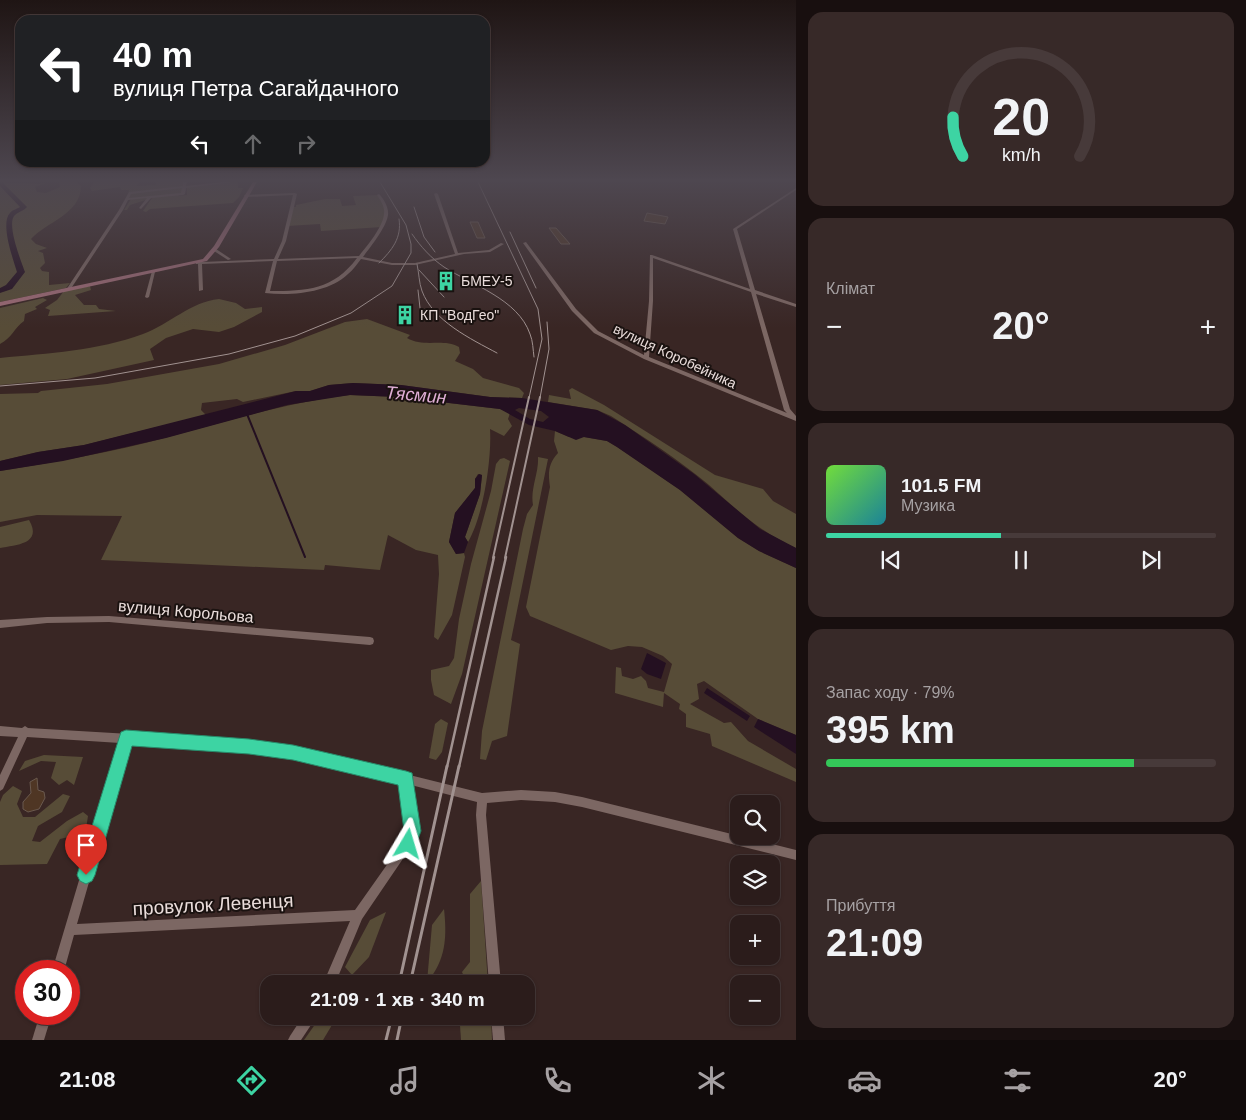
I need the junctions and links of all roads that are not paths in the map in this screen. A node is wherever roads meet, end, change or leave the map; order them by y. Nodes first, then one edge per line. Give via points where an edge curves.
1 (107, 231) edge
2 (226, 231) edge
3 (286, 231) edge
4 (379, 231) edge
5 (449, 231) edge
6 (735, 231) edge
7 (524, 243) dead end
8 (502, 244) dead end
9 (215, 250) junction
10 (457, 255) junction
11 (359, 257) junction
12 (277, 259) junction
13 (234, 260) junction
14 (199, 262) junction
15 (153, 272) junction
16 (68, 290) junction
17 (201, 290) dead end
18 (753, 291) junction
19 (147, 297) dead end
20 (0, 304) edge
21 (796, 306) edge
22 (646, 358) junction
23 (796, 419) edge
24 (0, 624) edge
25 (370, 641) dead end
26 (0, 731) edge
27 (25, 731) junction
28 (126, 738) junction
29 (406, 779) junction
30 (0, 786) edge
31 (482, 798) junction
32 (796, 855) edge
33 (358, 915) junction
34 (70, 930) junction
35 (61, 960) edge
36 (333, 975) edge
37 (494, 975) edge
38 (43, 1025) edge
39 (304, 1025) edge
40 (498, 1025) edge
41 (38, 1040) edge
42 (294, 1040) edge
43 (499, 1040) edge

1 - 16 street
2 - 9 main road
3 - 12 street
4 - 11 street
5 - 10 street
6 - 18 street
7 - 22 street, вулиця Коробейника via 584,322 596,332
8 - 10 street via 490,251
9 - 13 street
9 - 14 main road via 210,257
10 - 11 street via 408,264 386,264
11 - 12 street
11 - 12 street via 347,273 324,286 300,292 267,292
12 - 13 street
13 - 14 street
14 - 15 main road
14 - 17 street
15 - 16 main road
15 - 19 street
16 - 20 main road
18 - 21 street
18 - 22 street via 651,256
18 - 23 street via 787,410
22 - 23 street, вулиця Коробейника
24 - 25 street, вулиця Корольова via 109,619
26 - 27 street
27 - 28 street
27 - 30 street
28 - 29 street via 249,746
28 - 34 street
29 - 31 street
29 - 33 street via 412,831 408,844
31 - 32 street via 521,795 564,799
31 - 37 street
33 - 34 street, провулок Левенця
33 - 36 street
34 - 35 street
38 - 41 street
39 - 42 street
40 - 43 street

